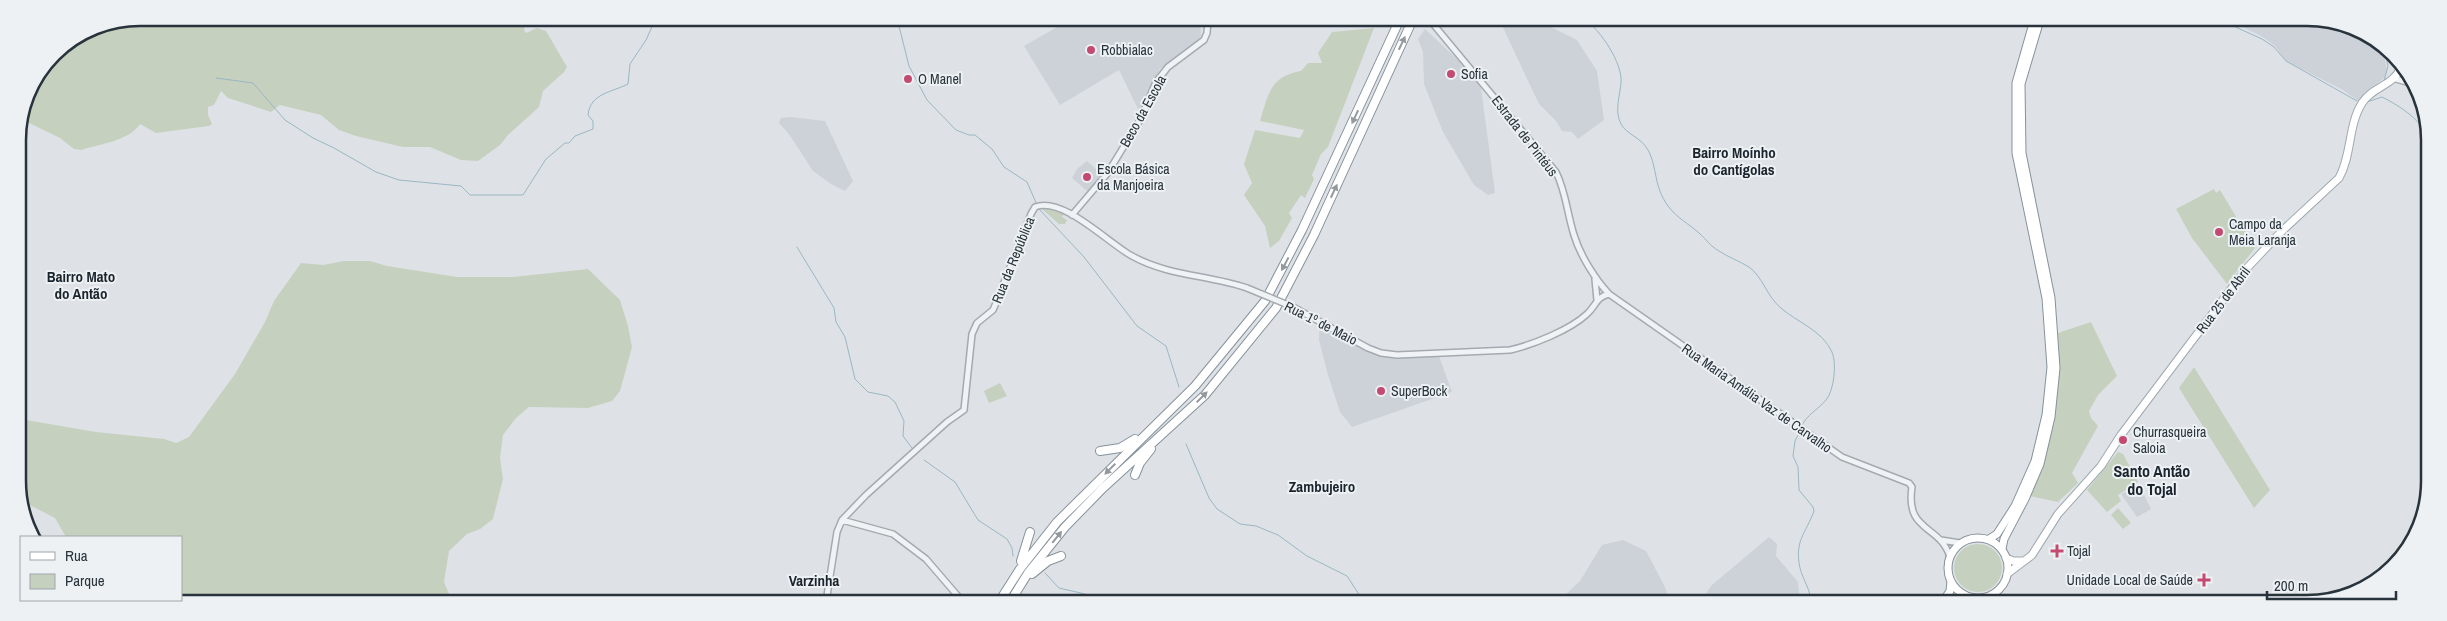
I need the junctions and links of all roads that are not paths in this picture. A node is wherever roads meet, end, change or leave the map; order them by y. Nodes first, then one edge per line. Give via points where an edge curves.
1 (1208, 26) edge
2 (1397, 26) edge
3 (1410, 26) edge
4 (1435, 26) edge
5 (2032, 26) edge
6 (2038, 26) edge
7 (2399, 73) edge
8 (2396, 79) junction
9 (2404, 81) edge
10 (1035, 207) joint
11 (1072, 215) junction
12 (1594, 274) junction
13 (1609, 294) junction
14 (1597, 300) junction
15 (1166, 414) junction
16 (1170, 426) junction
17 (1100, 451) dead end
18 (1135, 475) dead end
19 (842, 520) junction
20 (1030, 532) dead end
21 (1941, 540) junction
22 (1989, 540) junction
23 (1960, 543) junction
24 (2002, 549) junction
25 (1062, 556) dead end
26 (1950, 557) junction
27 (2006, 558) junction
28 (2027, 561) junction
29 (2008, 574) junction
30 (1951, 581) junction
31 (1005, 592) junction
32 (1016, 592) junction
33 (827, 595) edge
34 (957, 595) edge
35 (1003, 595) edge
36 (1014, 595) edge
37 (1947, 595) edge
38 (1966, 595) edge
39 (1988, 595) edge

1 - 11 street, Beco da Escola via 1204,40 1168,67 1156,82 1140,120 1107,174
2 -> 15 highway via 1302,230 1265,300 1195,386
16 -> 3 highway via 1205,395 1276,308 1314,236
4 - 12 street, Estrada de Pintéus via 1556,172 1566,195 1574,236
5 - 22 main road via 2016,82 2016,153 2046,298 2051,367 2046,415 2035,462 2015,506 1997,534
6 - 24 main road via 2021,84 2022,153 2050,298 2056,368 2051,417 2040,464
7 - 8 main road
8 - 9 street
8 - 28 main road, Rua 25 de Abril via 2374,92 2361,105 2345,167 2334,184 2247,268 2101,466 2058,514
10 - 11 street, Rua 1º de Maio via 1052,206
10 - 19 street, Rua da República via 993,310 977,323 972,334 964,410
11 - 14 street, Rua 1º de Maio, bridge via 1147,263 1247,288 1293,307 1381,353 1397,355 1524,347 1588,314
12 - 13 street, Estrada de Pintéus
12 - 14 street
13 - 14 street, Rua 1º de Maio
13 - 21 street, Rua Maria Amália Vaz de Carvalho via 1842,457 1907,482 1911,486 1909,500 1912,512 1922,526
15 - 17 highway via 1130,443
15 -> 31 highway via 1057,522
16 - 18 highway via 1140,463
32 -> 16 highway via 1065,527
19 - 33 street via 836,532
19 - 34 street via 893,534 926,559
20 - 31 highway via 1024,556
21 - 23 street
21 - 26 street
22 - 23 main road via 1979,538
22 - 24 main road
23 - 26 main road
24 - 27 main road
25 - 32 highway via 1039,568
26 - 30 main road via 1948,572
27 - 28 main road via 2019,563
27 - 29 main road
28 - 29 main road
29 - 39 main road via 1996,592
30 - 37 main road
30 - 38 main road
31 - 35 highway
32 - 36 highway

